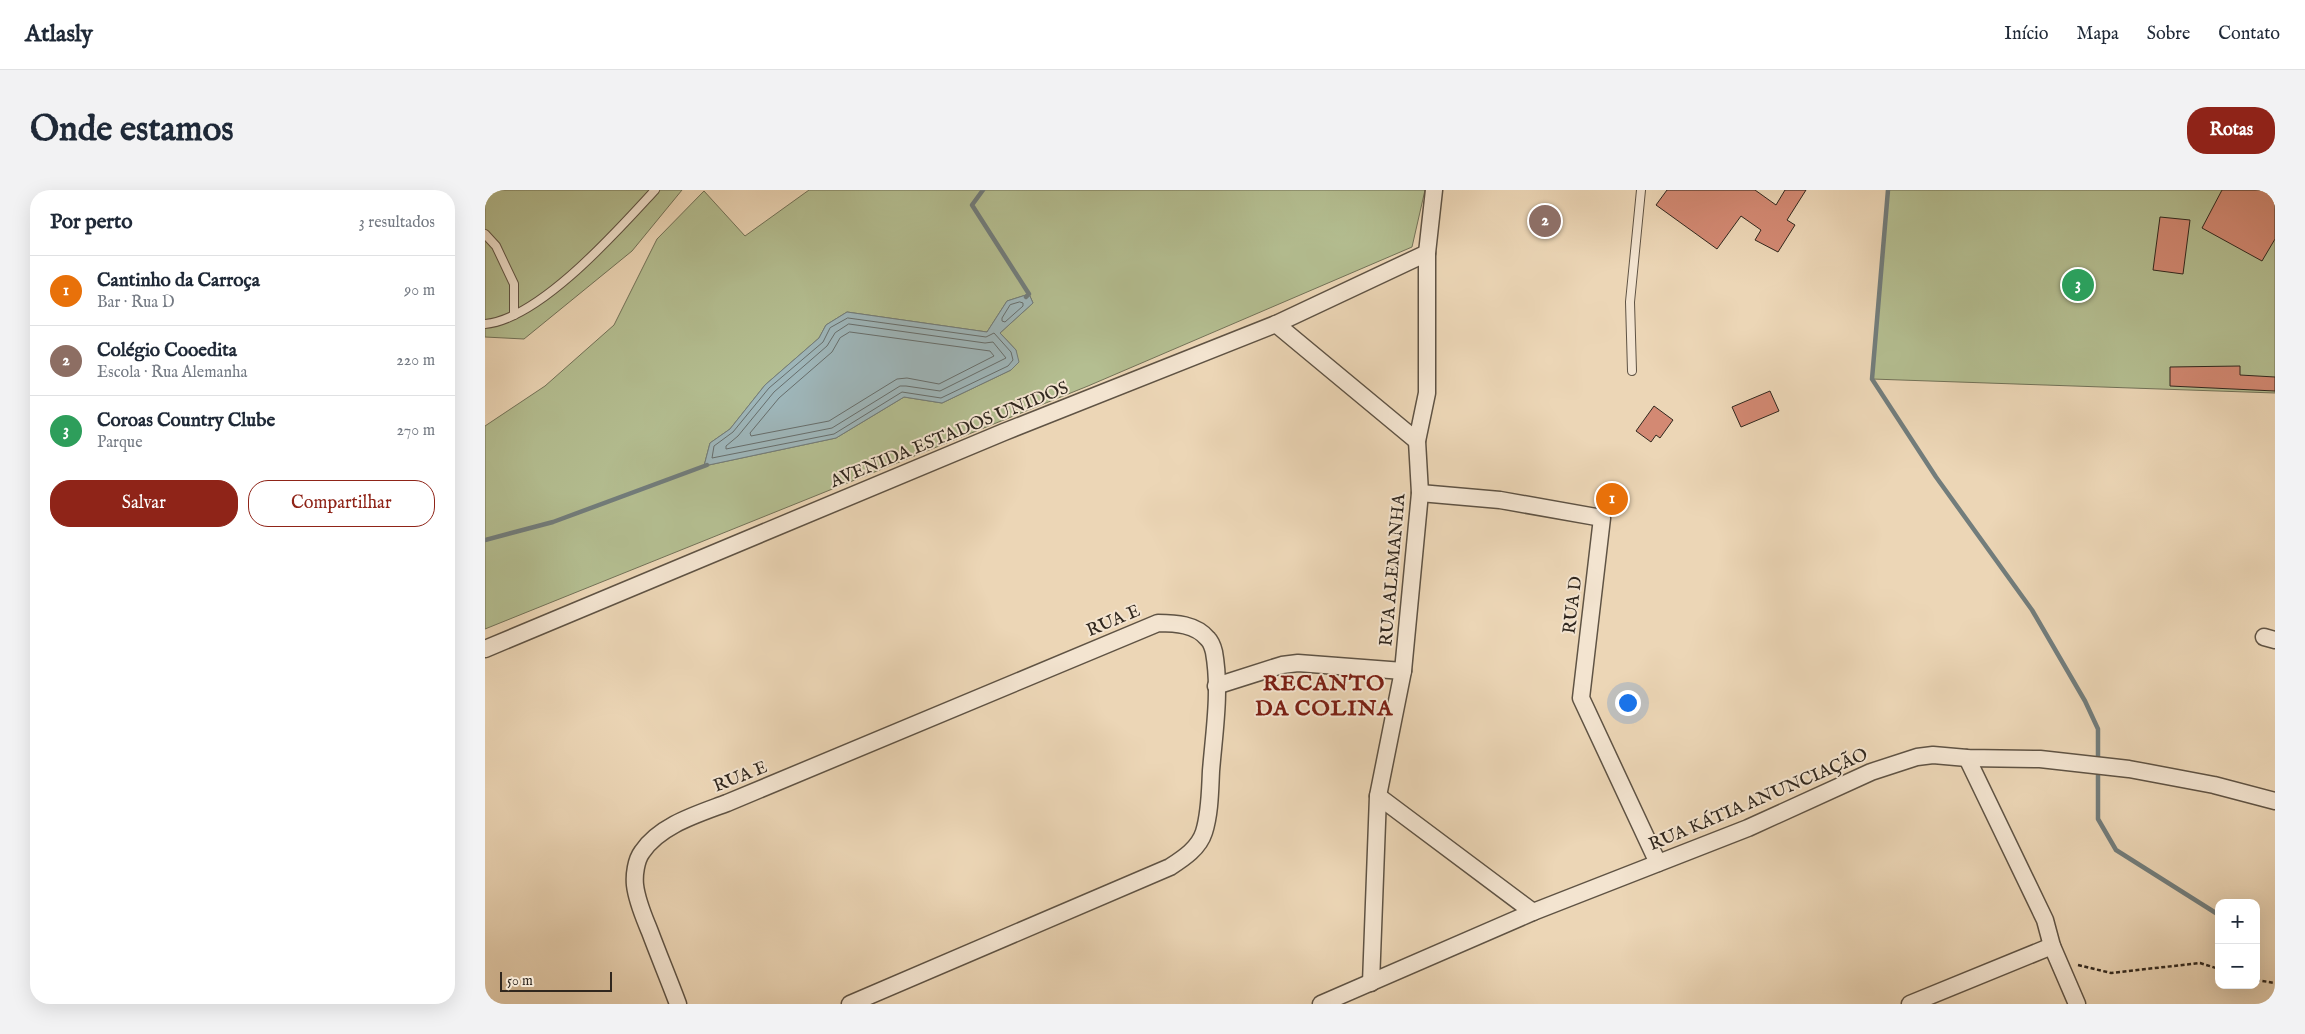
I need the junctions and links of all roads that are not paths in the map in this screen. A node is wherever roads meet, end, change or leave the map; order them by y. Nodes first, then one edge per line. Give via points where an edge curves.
1 (655, 190) edge
2 (1434, 190) edge
3 (1641, 190) edge
4 (485, 234) edge
5 (1427, 253) junction
6 (514, 315) junction
7 (485, 324) edge
8 (1276, 324) junction
9 (1632, 371) dead end
10 (1417, 442) junction
11 (1420, 493) junction
12 (485, 649) edge
13 (1403, 671) junction
14 (1216, 686) junction
15 (1967, 758) junction
16 (1378, 796) junction
17 (2274, 799) edge
18 (1658, 863) junction
19 (1533, 912) junction
20 (2055, 953) junction
21 (1371, 983) junction
22 (1928, 1001) edge
23 (678, 1004) edge
24 (851, 1004) edge
25 (1321, 1004) edge
26 (1911, 1004) edge
27 (2077, 1004) edge

1 - 6 lane via 589,259 536,302
2 - 5 street, RUA ALEMANHA
3 - 9 lane via 1630,302
4 - 6 lane via 496,246 514,284
5 - 8 street, AVENIDA ESTADOS UNIDOS
5 - 10 street, RUA ALEMANHA via 1427,393
6 - 7 lane
8 - 10 street
8 - 12 street, AVENIDA ESTADOS UNIDOS via 1004,432
10 - 11 street, RUA ALEMANHA
11 - 13 street, RUA ALEMANHA
11 - 18 street, RUA D via 1500,500 1602,518 1581,698
13 - 14 street via 1298,663
13 - 16 street, RUA ALEMANHA
14 - 23 street, RUA E via 1214,651 1209,639 1188,626 1158,623 690,817 665,831 641,853 635,884 639,903
14 - 24 street, RUA E via 1204,832 1188,855 1170,867
15 - 17 street, RUA KÁTIA ANUNCIAÇÃO via 2040,759 2129,769
15 - 18 street, RUA KÁTIA ANUNCIAÇÃO via 1917,757 1871,772 1748,828
15 - 20 street via 2045,920
16 - 19 street
16 - 21 street, RUA ALEMANHA
18 - 19 street, RUA KÁTIA ANUNCIAÇÃO
19 - 21 street, RUA KÁTIA ANUNCIAÇÃO
20 - 22 street
20 - 27 street
21 - 25 street, RUA KÁTIA ANUNCIAÇÃO
22 - 26 street

